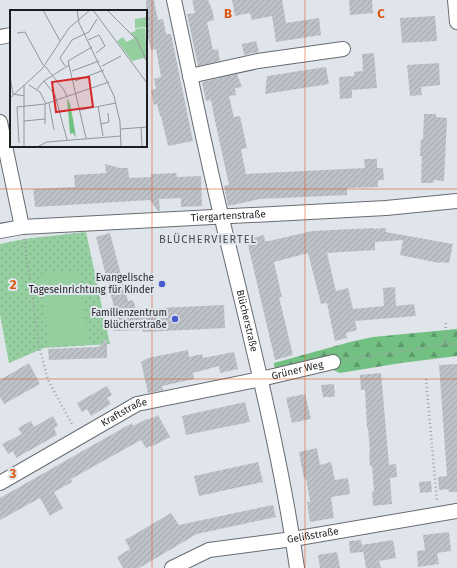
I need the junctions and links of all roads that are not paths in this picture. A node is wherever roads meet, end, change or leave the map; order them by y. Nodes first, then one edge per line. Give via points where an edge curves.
1 (174, 0) edge
2 (455, 0) edge
3 (457, 22) edge
4 (10, 35) edge
5 (0, 37) edge
6 (343, 48) dead end
7 (190, 76) junction
8 (0, 122) edge
9 (457, 201) edge
10 (221, 217) junction
11 (22, 227) junction
12 (0, 231) edge
13 (333, 362) road end
14 (261, 379) junction
15 (0, 483) edge
16 (457, 511) edge
17 (293, 539) junction
18 (172, 568) edge
19 (297, 568) edge

1 - 7 street, Blücherstraße
2 - 3 street
4 - 5 street
6 - 7 street
7 - 10 street, Blücherstraße
8 - 11 street
9 - 10 street, Tiergartenstraße via 386,208
10 - 11 street, Tiergartenstraße
10 - 14 street, Blücherstraße
11 - 12 street, Tiergartenstraße
13 - 14 street, Grüner Weg
14 - 15 street, Kraftstraße via 137,404
14 - 17 street, Blücherstraße
16 - 17 street, Gelißstraße
17 - 18 street, Gelißstraße via 209,550
17 - 19 street, Blücherstraße

